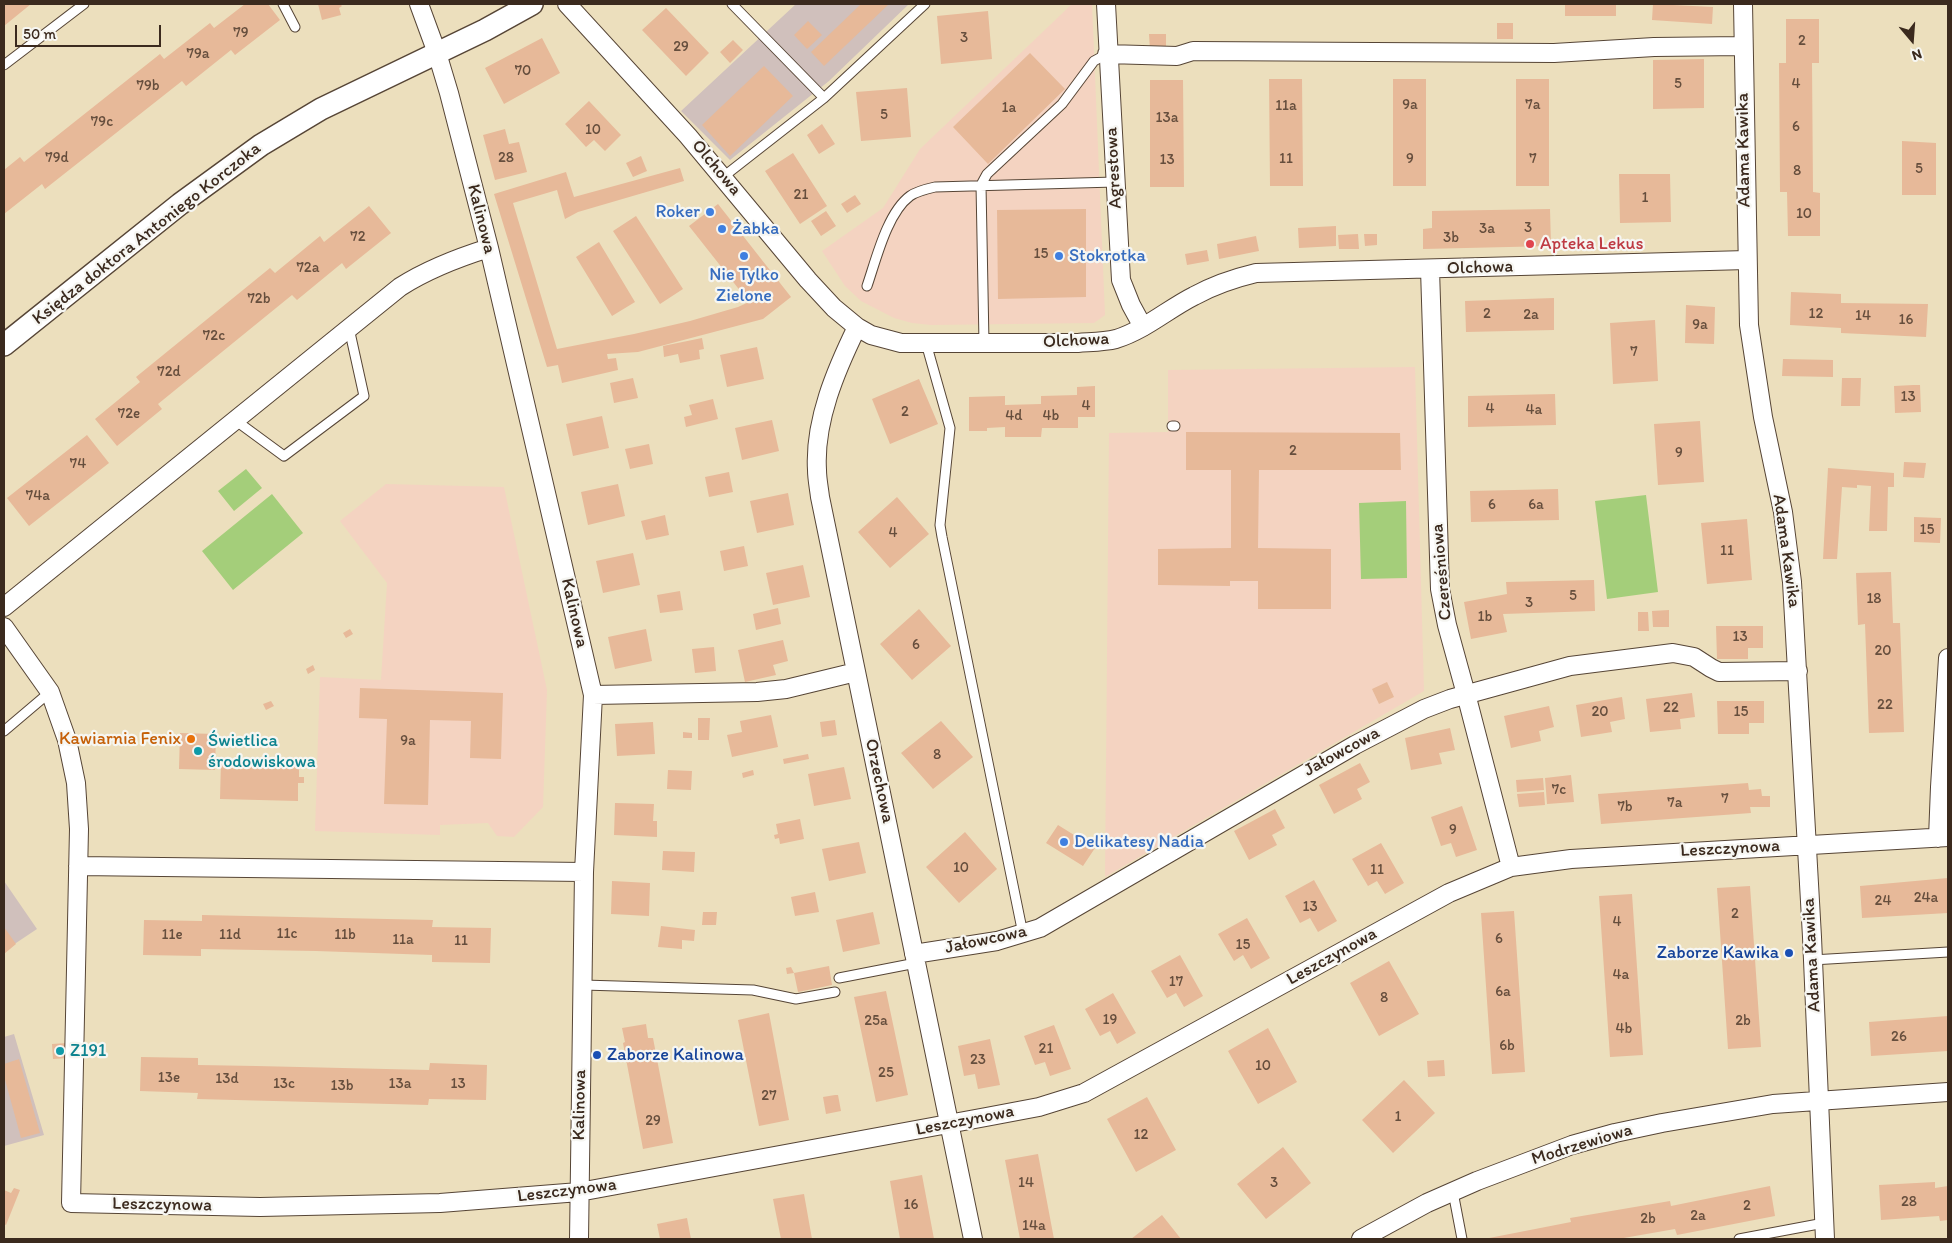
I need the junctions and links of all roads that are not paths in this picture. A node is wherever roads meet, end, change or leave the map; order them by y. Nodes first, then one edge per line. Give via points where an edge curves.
1 (84, 4) edge
2 (283, 4) edge
3 (419, 4) edge
4 (532, 4) edge
5 (567, 4) edge
6 (732, 4) edge
7 (925, 4) edge
8 (1106, 4) edge
9 (1742, 4) edge
10 (295, 28) dead end
11 (1742, 46) junction
12 (437, 53) junction
13 (1107, 54) junction
14 (4, 65) edge
15 (824, 98) junction
16 (723, 177) junction
17 (1114, 182) junction
18 (981, 185) junction
19 (488, 248) junction
20 (1746, 260) junction
21 (1430, 269) junction
22 (867, 286) dead end
23 (1143, 326) junction
24 (856, 327) junction
25 (349, 328) junction
26 (926, 343) junction
27 (984, 343) junction
28 (4, 345) edge
29 (235, 420) junction
30 (4, 607) edge
31 (4, 628) edge
32 (1948, 658) edge
33 (1798, 671) junction
34 (856, 672) junction
35 (50, 692) junction
36 (1466, 694) junction
37 (593, 695) junction
38 (4, 731) edge
39 (1943, 837) edge
40 (1806, 845) junction
41 (78, 866) junction
42 (1511, 867) junction
43 (584, 872) junction
44 (1024, 934) junction
45 (1948, 952) edge
46 (915, 959) junction
47 (1812, 960) junction
48 (839, 978) dead end
49 (583, 985) junction
50 (835, 992) dead end
51 (1948, 1092) edge
52 (1819, 1101) junction
53 (949, 1124) junction
54 (579, 1192) junction
55 (1453, 1192) junction
56 (1825, 1231) edge
57 (579, 1239) edge
58 (973, 1239) edge
59 (1361, 1239) edge
60 (1462, 1239) edge
61 (1739, 1239) edge

1 - 14 lane
2 - 10 lane
3 - 12 street, Kalinowa
4 - 12 street, Księdza doktora Antoniego Korczoka
5 - 16 street, Olchowa
6 - 15 lane
7 - 15 lane
8 - 13 street, Agrestowa
9 - 11 street, Adama Kawika
11 - 13 street via 1554,53 1193,51 1177,56
11 - 20 street, Adama Kawika
12 - 19 street, Kalinowa
12 - 28 street, Księdza doktora Antoniego Korczoka via 321,108 261,145 187,198
13 - 17 street, Agrestowa
13 - 18 lane via 1094,61 1062,104 987,174
15 - 16 lane
16 - 24 street, Olchowa via 808,280
17 - 18 lane
17 - 23 street, Agrestowa via 1121,280
18 - 22 lane via 935,187 909,196 890,223
18 - 27 lane
19 - 25 street via 419,275
19 - 37 street, Kalinowa
20 - 21 street, Olchowa
20 - 33 street, Adama Kawika via 1749,325 1789,548
21 - 23 street, Olchowa via 1256,273 1235,278 1194,296
21 - 36 street, Czereśniowa via 1440,590
23 - 27 street, Olchowa via 1117,338 1095,342
24 - 26 street, Olchowa via 886,340
24 - 34 street, Orzechowa via 840,362 822,421 817,470
25 - 29 street
25 - 29 lane via 364,396 284,456
26 - 27 street, Olchowa
26 - 44 lane via 950,428 940,525
29 - 30 street
31 - 35 street
32 - 39 street via 1940,787
33 - 36 street, Jałowcowa via 1720,672 1694,657 1673,654 1570,666
33 - 40 street, Adama Kawika
34 - 37 street via 786,689 757,692
34 - 46 street, Orzechowa
35 - 38 lane
35 - 41 street via 67,740 76,783
36 - 42 street, Czereśniowa
36 - 44 street, Jałowcowa via 1424,709 1355,745 1092,899
37 - 43 street, Kalinowa
39 - 40 street, Leszczynowa
40 - 42 street, Leszczynowa via 1570,859
40 - 47 street, Adama Kawika
41 - 43 street
41 - 54 street, Leszczynowa via 71,1203 260,1207 440,1204
42 - 53 street, Leszczynowa via 1449,893 1084,1093 1039,1107
43 - 49 street, Kalinowa
44 - 46 street, Jałowcowa
45 - 47 lane
46 - 48 lane
46 - 53 street, Orzechowa
47 - 52 street, Adama Kawika
49 - 50 lane via 753,990 796,999
49 - 54 street, Kalinowa
51 - 52 street
52 - 55 street, Modrzewiowa via 1773,1104 1615,1133 1521,1164
52 - 56 street, Adama Kawika
53 - 54 street, Leszczynowa
53 - 58 street, Orzechowa
54 - 57 street, Kalinowa
55 - 59 street, Modrzewiowa
55 - 60 lane
56 - 61 lane

